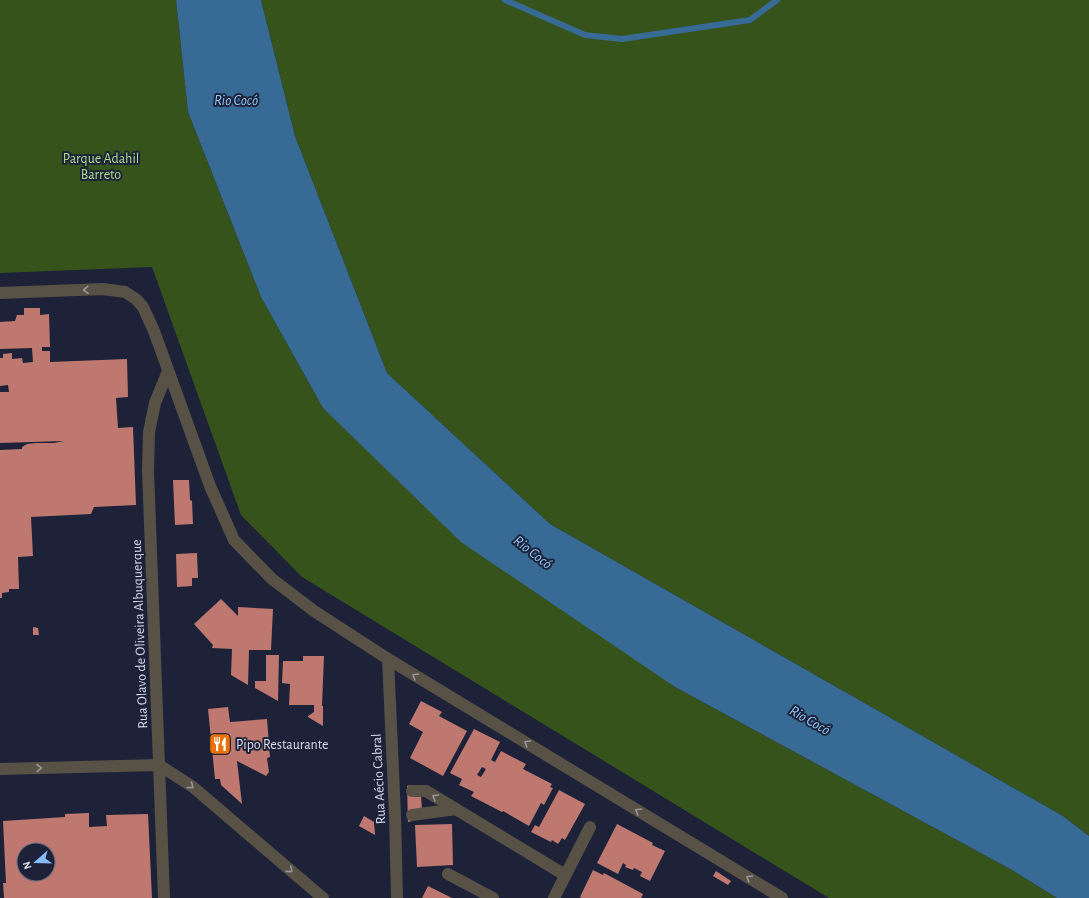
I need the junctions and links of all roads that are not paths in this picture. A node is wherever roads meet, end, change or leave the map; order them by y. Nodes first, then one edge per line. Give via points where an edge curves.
1 (0, 293) edge
2 (168, 371) junction
3 (388, 659) junction
4 (159, 765) junction
5 (0, 769) edge
6 (394, 791) junction
7 (456, 809) junction
8 (395, 815) junction
9 (590, 827) dead end
10 (448, 874) dead end
11 (565, 875) junction
12 (164, 898) edge
13 (323, 898) edge
14 (397, 898) edge
15 (493, 898) edge
16 (554, 898) edge
17 (782, 898) edge

2 -> 1 street via 143,307 125,292 103,289
2 - 3 street via 210,486 234,540 272,579 314,611
2 - 4 street, Rua Olavo de Oliveira Albuquerque via 155,403 149,432 148,471
3 - 6 street, Rua Aécio Cabral
17 -> 3 street
5 -> 4 street
4 - 12 street, Rua Olavo de Oliveira Albuquerque
4 -> 13 street via 193,787
7 -> 6 street via 426,791
6 - 8 street, Rua Aécio Cabral
7 - 8 street
7 - 11 street
8 - 14 street, Rua Aécio Cabral
9 - 11 street
10 - 15 street
11 - 16 street

